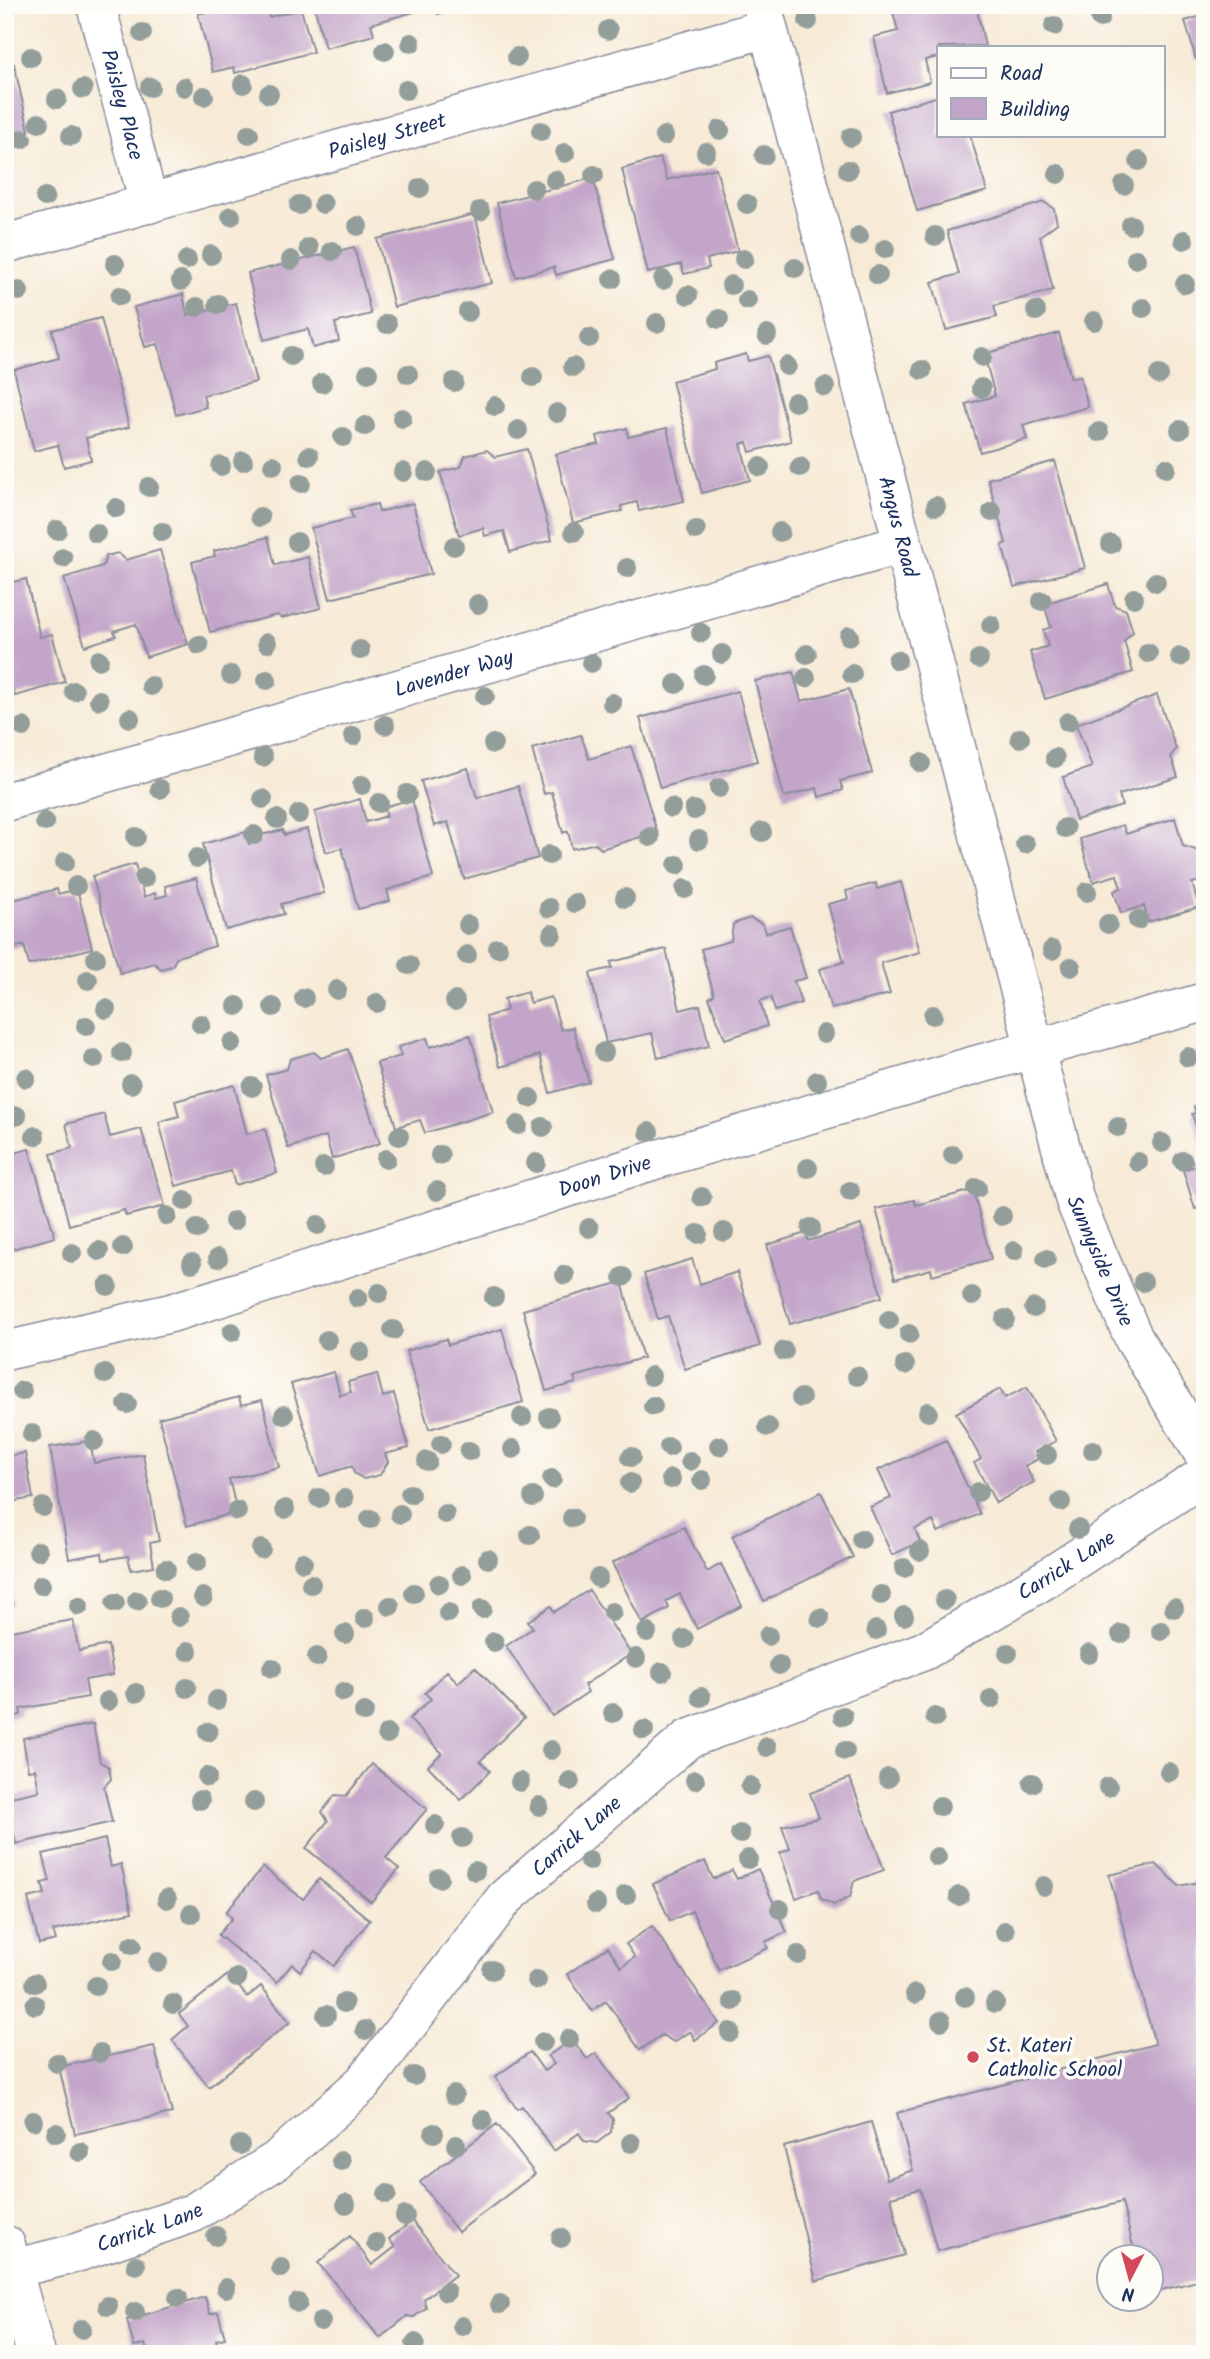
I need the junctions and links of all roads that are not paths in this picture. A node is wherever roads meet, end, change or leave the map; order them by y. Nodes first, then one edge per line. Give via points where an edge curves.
1 (96, 5) edge
2 (765, 16) edge
3 (149, 204) junction
4 (5, 244) edge
5 (903, 544) junction
6 (5, 802) edge
7 (1205, 1002) edge
8 (1035, 1049) junction
9 (5, 1351) edge
10 (1205, 1456) edge
11 (1205, 1475) edge
12 (9, 2256) edge
13 (36, 2354) edge

1 - 3 street, Paisley Place
2 - 3 street, Paisley Street
2 - 5 street, Angus Road
3 - 4 street, Paisley Street
5 - 6 street, Lavender Way
5 - 8 street, Angus Road
7 - 8 street, Doon Drive
8 - 9 street, Doon Drive via 668,1156 172,1313
8 - 10 street, Sunnyside Drive via 1075,1201 1134,1339
11 - 12 street, Carrick Lane via 1049,1577 924,1651 688,1739 505,1898 363,2083 277,2160 193,2213 73,2254
12 - 13 street

